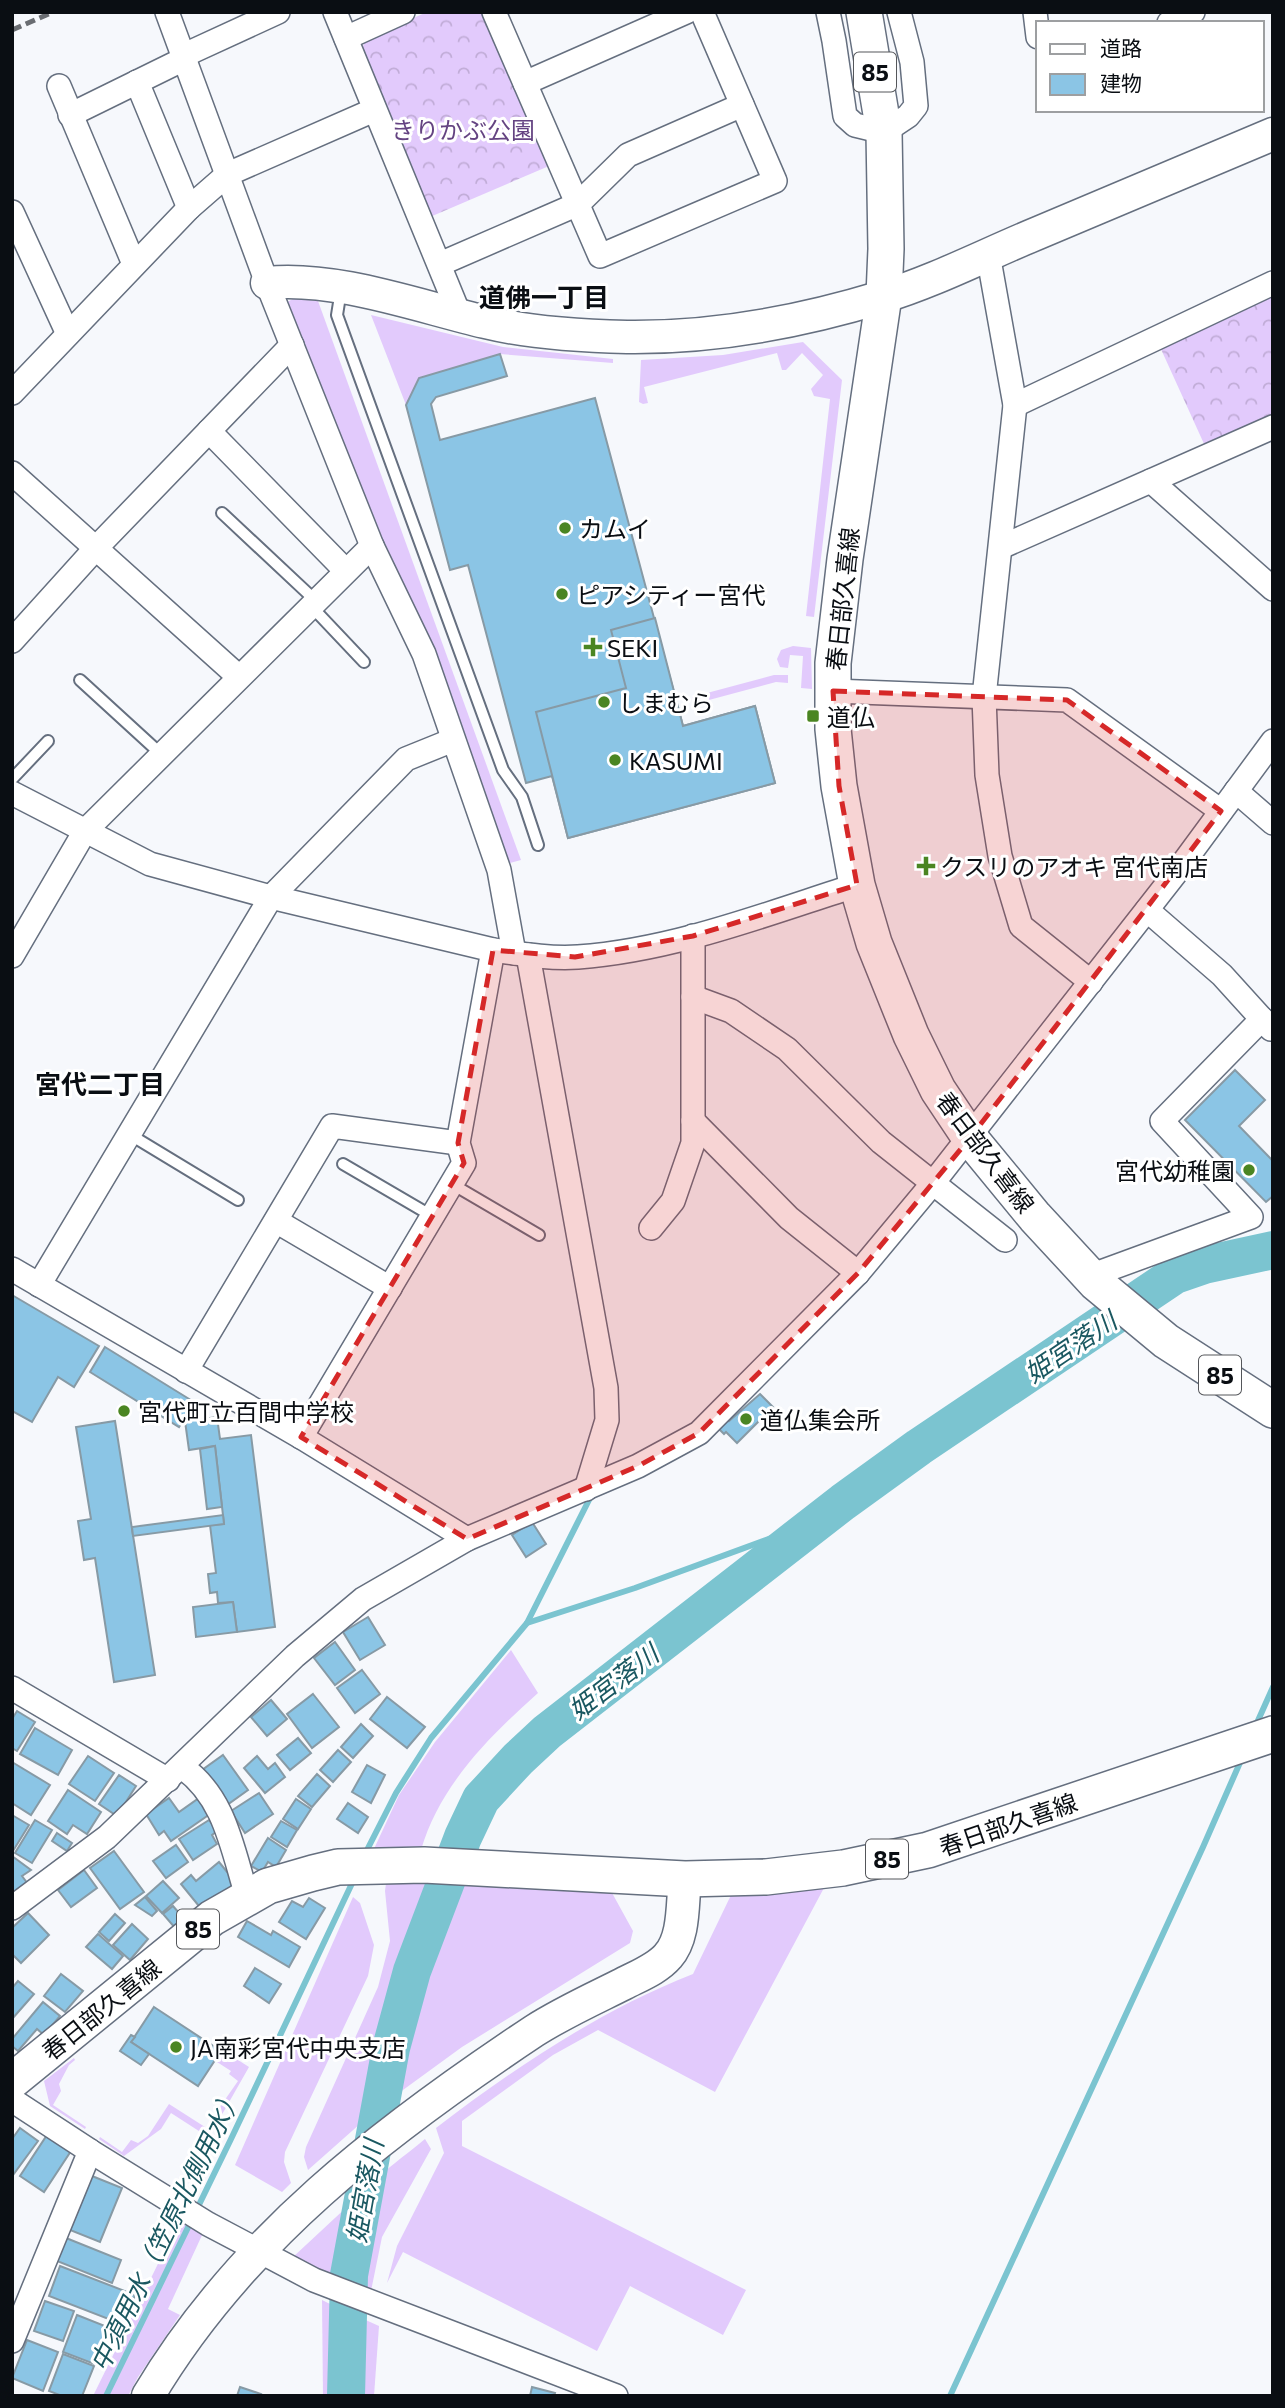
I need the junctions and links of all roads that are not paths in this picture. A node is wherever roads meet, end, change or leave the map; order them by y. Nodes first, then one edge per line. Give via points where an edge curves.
1 (167, 12) edge
2 (278, 12) edge
3 (335, 12) edge
4 (403, 12) edge
5 (494, 12) edge
6 (686, 12) edge
7 (702, 12) edge
8 (828, 12) edge
9 (864, 12) edge
10 (899, 12) edge
11 (346, 38) junction
12 (184, 59) junction
13 (137, 82) junction
14 (525, 83) junction
15 (58, 86) dead end
16 (743, 105) junction
17 (374, 110) junction
18 (70, 115) junction
19 (884, 132) junction
20 (1273, 134) edge
21 (228, 174) junction
22 (578, 204) junction
23 (188, 208) junction
24 (12, 212) edge
25 (18, 240) edge
26 (988, 254) junction
27 (134, 264) junction
28 (440, 264) junction
29 (267, 283) junction
30 (1273, 283) edge
31 (341, 287) junction
32 (884, 296) junction
33 (460, 316) junction
34 (68, 334) junction
35 (292, 345) junction
36 (12, 393) edge
37 (1015, 405) junction
38 (1273, 427) edge
39 (209, 431) junction
40 (12, 472) edge
41 (1151, 481) junction
42 (222, 513) dead end
43 (372, 546) junction
44 (1001, 547) junction
45 (96, 548) junction
46 (346, 571) junction
47 (1273, 589) edge
48 (314, 603) junction
49 (12, 641) edge
50 (364, 662) dead end
51 (239, 677) junction
52 (80, 680) dead end
53 (833, 691) junction
54 (984, 697) junction
55 (453, 740) junction
56 (48, 741) dead end
57 (1273, 741) edge
58 (162, 755) junction
59 (12, 779) edge
60 (1236, 791) junction
61 (12, 793) edge
62 (1221, 811) junction
63 (1273, 823) edge
64 (86, 831) junction
65 (538, 845) dead end
66 (857, 886) junction
67 (271, 897) junction
68 (1147, 910) junction
69 (692, 936) junction
70 (512, 953) junction
71 (12, 956) edge
72 (1091, 982) junction
73 (693, 997) junction
74 (1267, 1025) edge
75 (693, 1121) junction
76 (129, 1134) junction
77 (970, 1138) junction
78 (457, 1143) junction
79 (343, 1164) dead end
80 (933, 1183) junction
81 (452, 1184) junction
82 (238, 1200) dead end
83 (432, 1216) junction
84 (276, 1221) junction
85 (651, 1228) dead end
86 (539, 1235) dead end
87 (1005, 1240) dead end
88 (12, 1269) edge
89 (858, 1273) junction
90 (1093, 1279) junction
91 (39, 1285) junction
92 (390, 1288) junction
93 (186, 1371) junction
94 (1273, 1410) edge
95 (300, 1437) junction
96 (586, 1489) junction
97 (467, 1539) junction
98 (13, 1692) edge
99 (1273, 1734) edge
100 (175, 1773) junction
101 (685, 1880) junction
102 (247, 1896) junction
103 (12, 1908) edge
104 (12, 2081) edge
105 (12, 2100) edge
106 (90, 2151) junction
107 (260, 2252) junction
108 (12, 2342) edge
109 (148, 2396) edge
110 (616, 2396) edge

1 - 12 street
2 - 12 street
3 - 11 street
4 - 11 street
5 - 14 street
6 - 14 street
7 - 16 street
8 - 19 street via 845,116 855,125
9 - 19 main road, 春日部久喜線 / 85
10 - 19 street via 912,62 916,106
11 - 17 street
12 - 13 street
12 - 21 street
13 - 18 street
13 - 23 street
14 - 22 street
15 - 18 street
16 - 22 street via 628,155
16 - 22 street via 775,181 600,256
17 - 21 street
17 - 28 street
18 - 27 street
19 - 32 main road, 春日部久喜線 / 85
20 - 26 street
21 - 23 street
21 - 29 street
22 - 28 street
23 - 27 street
24 - 25 street
25 - 34 street
26 - 32 street
26 - 37 street
27 - 34 street
28 - 33 street
29 - 31 street via 296,280
29 - 35 street
30 - 37 street
31 - 33 street
31 - 65 lane via 337,315 503,770 522,797
32 - 33 street via 801,319 693,334 628,337 548,331
32 - 53 main road, 春日部久喜線 / 85 via 845,559
34 - 36 street
35 - 39 street
35 - 43 street
37 - 44 street
38 - 41 street
39 - 45 street
39 - 46 street
40 - 45 street
41 - 44 street
41 - 47 street
42 - 48 lane
43 - 46 street
43 - 55 street via 424,654
44 - 54 street
45 - 49 street
45 - 51 street
46 - 48 street
48 - 50 lane
48 - 51 street
51 - 58 street
52 - 58 lane
53 - 54 street
53 - 66 main road, 春日部久喜線 / 85 via 839,786
54 - 62 street via 1068,700
54 - 72 street via 987,775 1000,856 1021,926
55 - 67 street via 406,759
55 - 70 street via 499,870
56 - 59 lane
57 - 60 street
58 - 64 street
60 - 62 street
60 - 63 street
61 - 64 street
62 - 68 street
64 - 67 street via 150,864
64 - 71 street
66 - 69 street
66 - 77 main road, 春日部久喜線 / 85 via 911,1035
67 - 70 street
67 - 76 street
68 - 72 street
68 - 74 street via 1222,975
69 - 70 street via 607,954
69 - 73 street
70 - 78 street
70 - 96 street via 606,1388 607,1420
72 - 77 street
73 - 75 street
73 - 80 street via 731,1012 788,1049 881,1142
74 - 90 street via 1162,1121 1251,1217
75 - 85 street via 694,1143 673,1201
75 - 89 street via 789,1218
76 - 82 lane
76 - 91 street
77 - 80 street
77 - 90 main road, 春日部久喜線 / 85
78 - 81 street via 464,1163
78 - 84 street via 332,1126
79 - 83 lane
80 - 87 street
80 - 89 street
81 - 83 street
81 - 86 lane
83 - 92 street
84 - 92 street
84 - 93 street
88 - 91 street
89 - 96 street via 699,1433
90 - 94 main road, 85 via 1166,1341
91 - 93 street
92 - 95 street
93 - 95 street
95 - 97 street
96 - 97 street
97 - 100 street via 363,1600 295,1656
98 - 100 street
99 - 101 main road, 春日部久喜線 / 85 via 928,1850 843,1868
100 - 102 street via 198,1778 220,1808
100 - 103 street via 107,1837
101 - 102 main road, 春日部久喜線 / 85 via 484,1867 338,1867
101 - 107 street via 678,1938 668,1956 550,2021 458,2081 328,2183
102 - 104 main road, 春日部久喜線 / 85 via 212,1918
105 - 106 street
106 - 107 street
106 - 108 street
107 - 109 street via 225,2287
107 - 110 street via 314,2280

